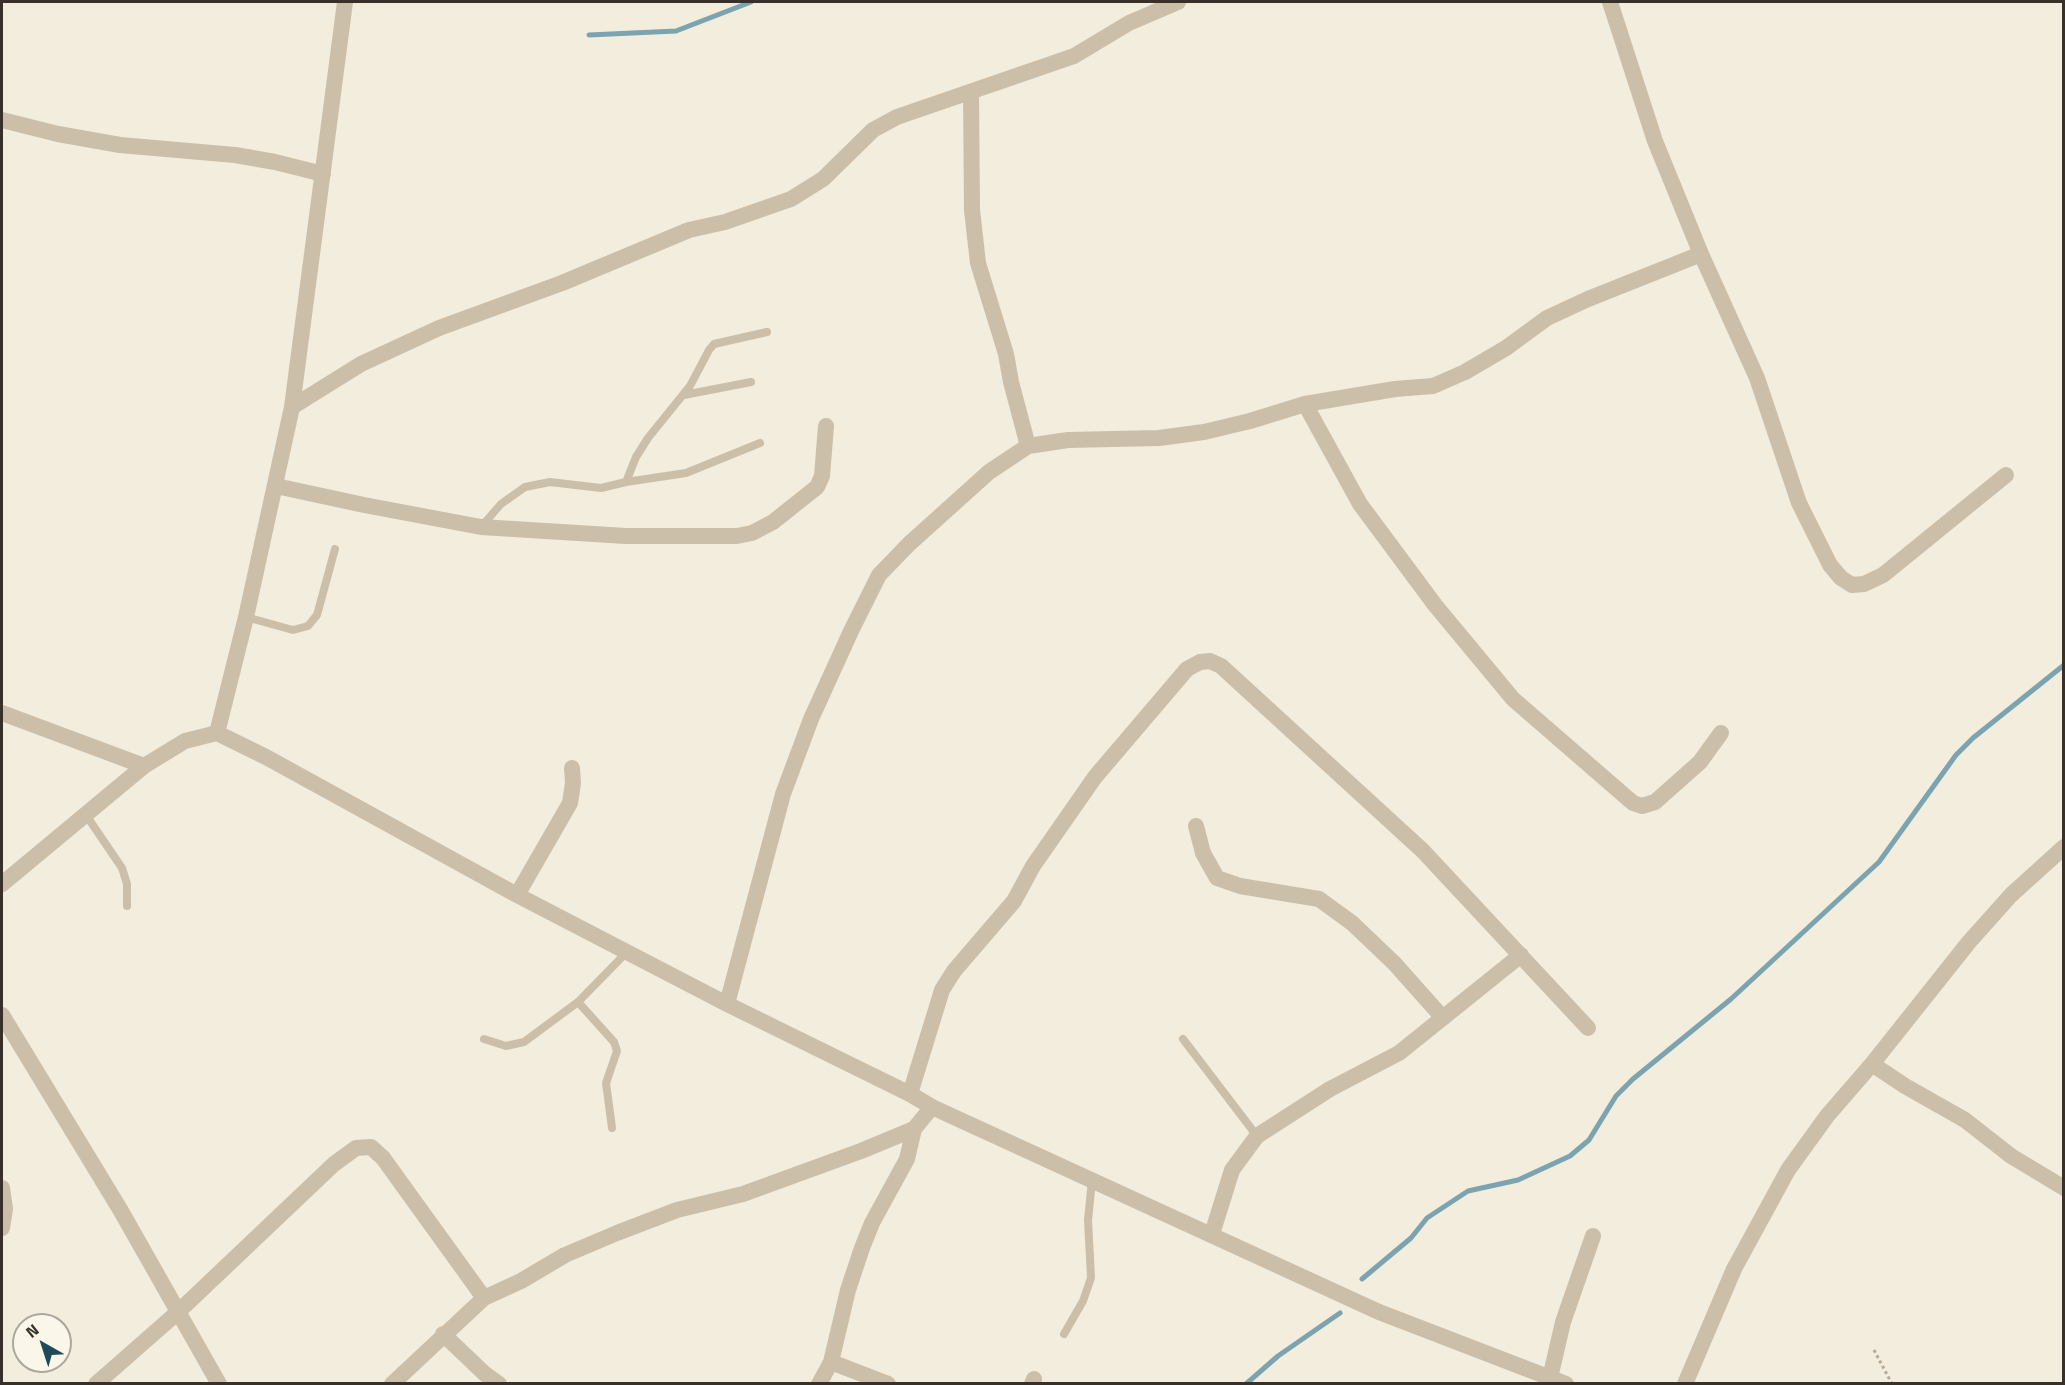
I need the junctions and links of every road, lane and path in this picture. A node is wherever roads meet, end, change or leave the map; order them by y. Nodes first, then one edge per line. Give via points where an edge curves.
1 (345, 2) edge
2 (1178, 2) edge
3 (1610, 2) edge
4 (971, 92) junction
5 (2, 120) edge
6 (323, 174) junction
7 (1701, 254) junction
8 (767, 332) dead end
9 (752, 382) dead end
10 (684, 395) junction
11 (1305, 404) junction
12 (292, 407) junction
13 (826, 426) dead end
14 (760, 443) dead end
15 (1028, 446) junction
16 (2006, 475) dead end
17 (626, 482) junction
18 (276, 486) junction
19 (481, 527) junction
20 (335, 549) dead end
21 (246, 617) junction
22 (2, 713) edge
23 (217, 733) junction
24 (1721, 733) dead end
25 (144, 766) junction
26 (572, 768) dead end
27 (86, 815) junction
28 (1196, 826) dead end
29 (2064, 847) edge
30 (2, 884) edge
31 (517, 895) junction
32 (127, 906) dead end
33 (627, 952) junction
34 (1521, 955) junction
35 (578, 1002) junction
36 (727, 1004) junction
37 (2, 1015) edge
38 (1443, 1018) junction
39 (1588, 1028) dead end
40 (484, 1039) dead end
41 (1183, 1039) dead end
42 (1872, 1064) junction
43 (910, 1094) junction
44 (932, 1107) junction
45 (612, 1128) dead end
46 (914, 1129) junction
47 (1257, 1136) junction
48 (1092, 1180) junction
49 (2, 1188) edge
50 (2064, 1188) edge
51 (2, 1228) edge
52 (1212, 1234) junction
53 (1593, 1236) dead end
54 (484, 1298) junction
55 (178, 1312) junction
56 (444, 1334) junction
57 (1064, 1334) dead end
58 (1874, 1350) dead end
59 (831, 1362) junction
60 (1523, 1376) edge
61 (1558, 1381) edge
62 (96, 1383) edge
63 (219, 1383) edge
64 (392, 1383) edge
65 (499, 1383) edge
66 (819, 1383) edge
67 (888, 1383) edge
68 (1685, 1383) edge
69 (1892, 1383) edge

1 - 6 street
2 - 4 street via 1129,23 1074,56
3 - 7 street via 1655,141
4 - 12 street via 897,117 873,130 823,179 791,199 689,230 439,328 361,364
4 - 15 street via 972,210 978,262
5 - 6 street via 120,145 235,154
6 - 12 street
7 - 11 street via 1547,318 1506,348 1433,386
7 - 16 street via 1757,378 1799,503 1830,565 1841,578 1852,585 1883,575
8 - 10 lane via 714,344
9 - 10 lane
10 - 17 lane via 648,438
11 - 15 street via 1204,432
11 - 24 street via 1360,504 1435,606 1513,699 1633,803 1642,806 1655,802 1700,762
12 - 18 street
13 - 19 street via 822,476 817,487 752,533 626,536
14 - 17 lane via 686,473
15 - 36 street via 989,472 879,575 811,719 783,794
17 - 19 lane via 601,488 550,482 525,487 501,504
18 - 19 street
18 - 21 street
20 - 21 lane via 317,615 308,626 294,630
21 - 23 street
22 - 25 street
23 - 25 street via 185,741
23 - 31 street
25 - 27 street
26 - 31 street via 570,803
27 - 30 street
27 - 32 lane via 122,868
28 - 38 street via 1203,853 1217,878 1240,886 1319,899 1352,923 1394,963
29 - 42 street via 2011,895 1969,942
31 - 33 street
33 - 35 lane
33 - 36 street
34 - 38 street
34 - 39 street
34 - 43 street via 1423,851 1221,666 1200,662 1187,669 1095,777 1033,866 1014,901 954,971 942,990
35 - 40 lane via 524,1042 506,1046
35 - 45 lane via 614,1042 617,1052 606,1083
36 - 43 street
37 - 55 street
38 - 47 street via 1399,1053 1330,1089
41 - 47 lane
42 - 50 street via 1965,1120 2011,1156
42 - 68 street via 1788,1170 1734,1269
43 - 44 street
44 - 46 street
44 - 48 street
46 - 54 street via 743,1194 677,1210 617,1233 565,1255
46 - 59 street via 907,1159 862,1248
47 - 52 street via 1232,1170
48 - 52 street
48 - 57 lane via 1088,1220 1091,1278
49 - 51 street
52 - 60 street
53 - 61 street via 1563,1322
54 - 55 street via 383,1158 371,1147 356,1148 334,1164
54 - 56 street
55 - 62 street
55 - 63 street
56 - 64 street
56 - 65 street
58 - 69 path
59 - 66 street
59 - 67 street
60 - 61 street

